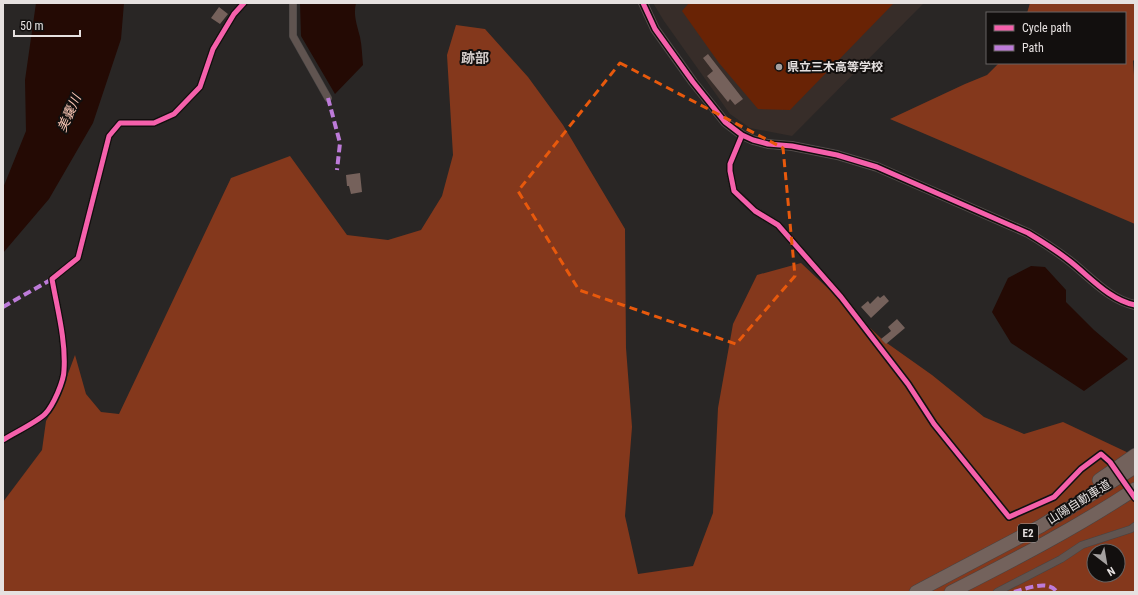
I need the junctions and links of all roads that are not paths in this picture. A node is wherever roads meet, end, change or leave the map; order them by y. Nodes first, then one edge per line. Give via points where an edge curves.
1 (244, 3) edge
2 (292, 3) edge
3 (643, 3) edge
4 (328, 98) dead end
5 (742, 135) junction
6 (1135, 305) edge
7 (3, 440) edge
8 (1135, 455) edge
9 (1110, 462) dead end
10 (1135, 467) edge
11 (1135, 489) edge
12 (1135, 526) edge
13 (983, 558) junction
14 (916, 592) edge
15 (951, 592) edge
16 (997, 592) edge

1 - 7 street via 234,14 213,49 200,87 174,114 154,123 120,123 110,136 78,258 52,279 62,337 64,371 58,392 44,415
2 - 4 street via 293,36
3 - 5 street via 655,28 693,82 725,122
5 - 6 street via 768,144 837,155 877,167 1028,233 1051,246 1114,297
5 - 9 street via 730,164 734,191 755,211 778,225 841,297 908,384 934,424 1009,517 1054,498 1081,469 1101,454
8 - 13 highway via 1048,517
10 - 13 highway, 山陽自動車道 / E2 via 1041,526
11 - 15 highway, 山陽自動車道 / E2 via 1084,521
12 - 16 street via 1082,545 1061,559
13 - 14 highway, 山陽自動車道 / E2

